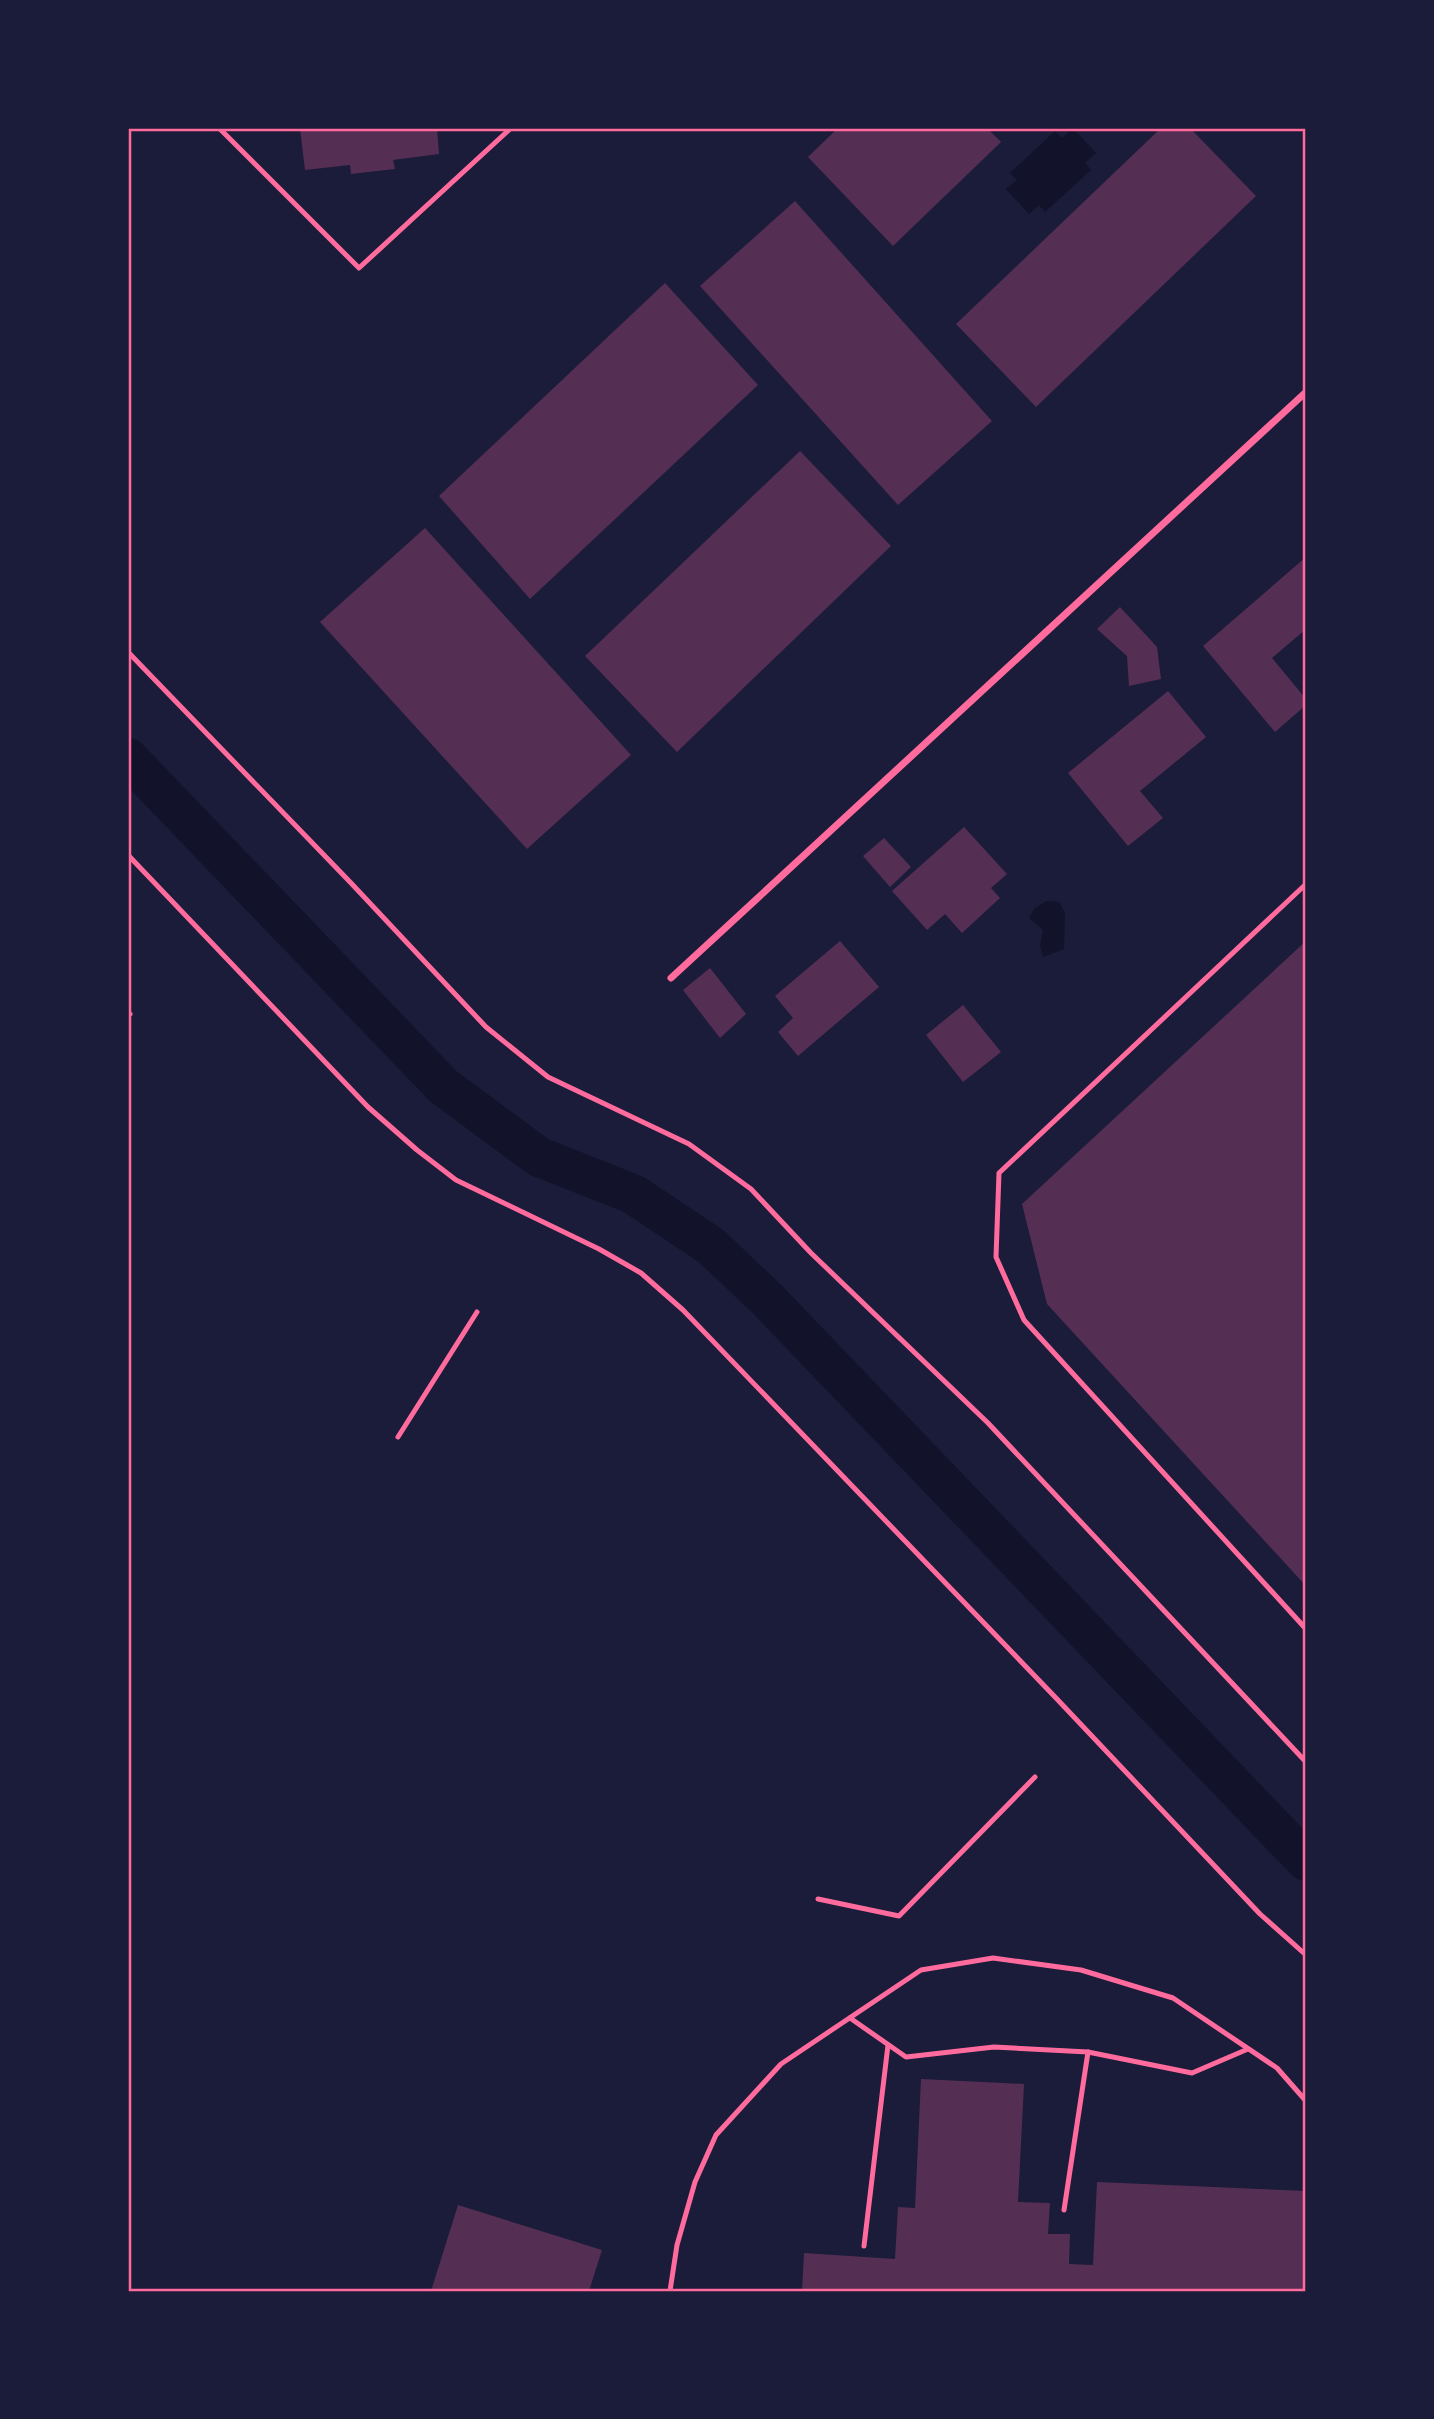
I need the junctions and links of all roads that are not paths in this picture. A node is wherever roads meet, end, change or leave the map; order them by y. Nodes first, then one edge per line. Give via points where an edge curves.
1 (219, 128) edge
2 (511, 128) edge
3 (1306, 392) edge
4 (128, 652) edge
5 (128, 855) edge
6 (1306, 884) edge
7 (671, 978) dead end
8 (477, 1312) dead end
9 (398, 1437) dead end
10 (1306, 1629) edge
11 (1306, 1762) edge
12 (1035, 1777) dead end
13 (818, 1899) dead end
14 (1306, 1955) edge
15 (850, 2018) junction
16 (888, 2045) junction
17 (1248, 2049) junction
18 (1088, 2052) junction
19 (1306, 2101) edge
20 (1064, 2210) dead end
21 (864, 2246) dead end
22 (670, 2291) edge

1 - 2 lane via 359,268
3 - 7 street
4 - 11 lane via 486,1027 548,1077 689,1143 751,1189 811,1254 988,1423
5 - 14 lane via 368,1107 417,1150 456,1180 641,1273 682,1310 1260,1914
6 - 10 lane via 999,1173 996,1257 1024,1320
8 - 9 lane
12 - 13 lane via 899,1916
15 - 16 lane
15 - 17 lane via 922,1970 993,1958 1081,1970 1173,1998
15 - 22 lane via 781,2064 716,2135 695,2182
16 - 18 lane via 906,2057 994,2047
16 - 21 lane
17 - 18 lane via 1192,2073
17 - 19 lane via 1277,2068
18 - 20 lane

